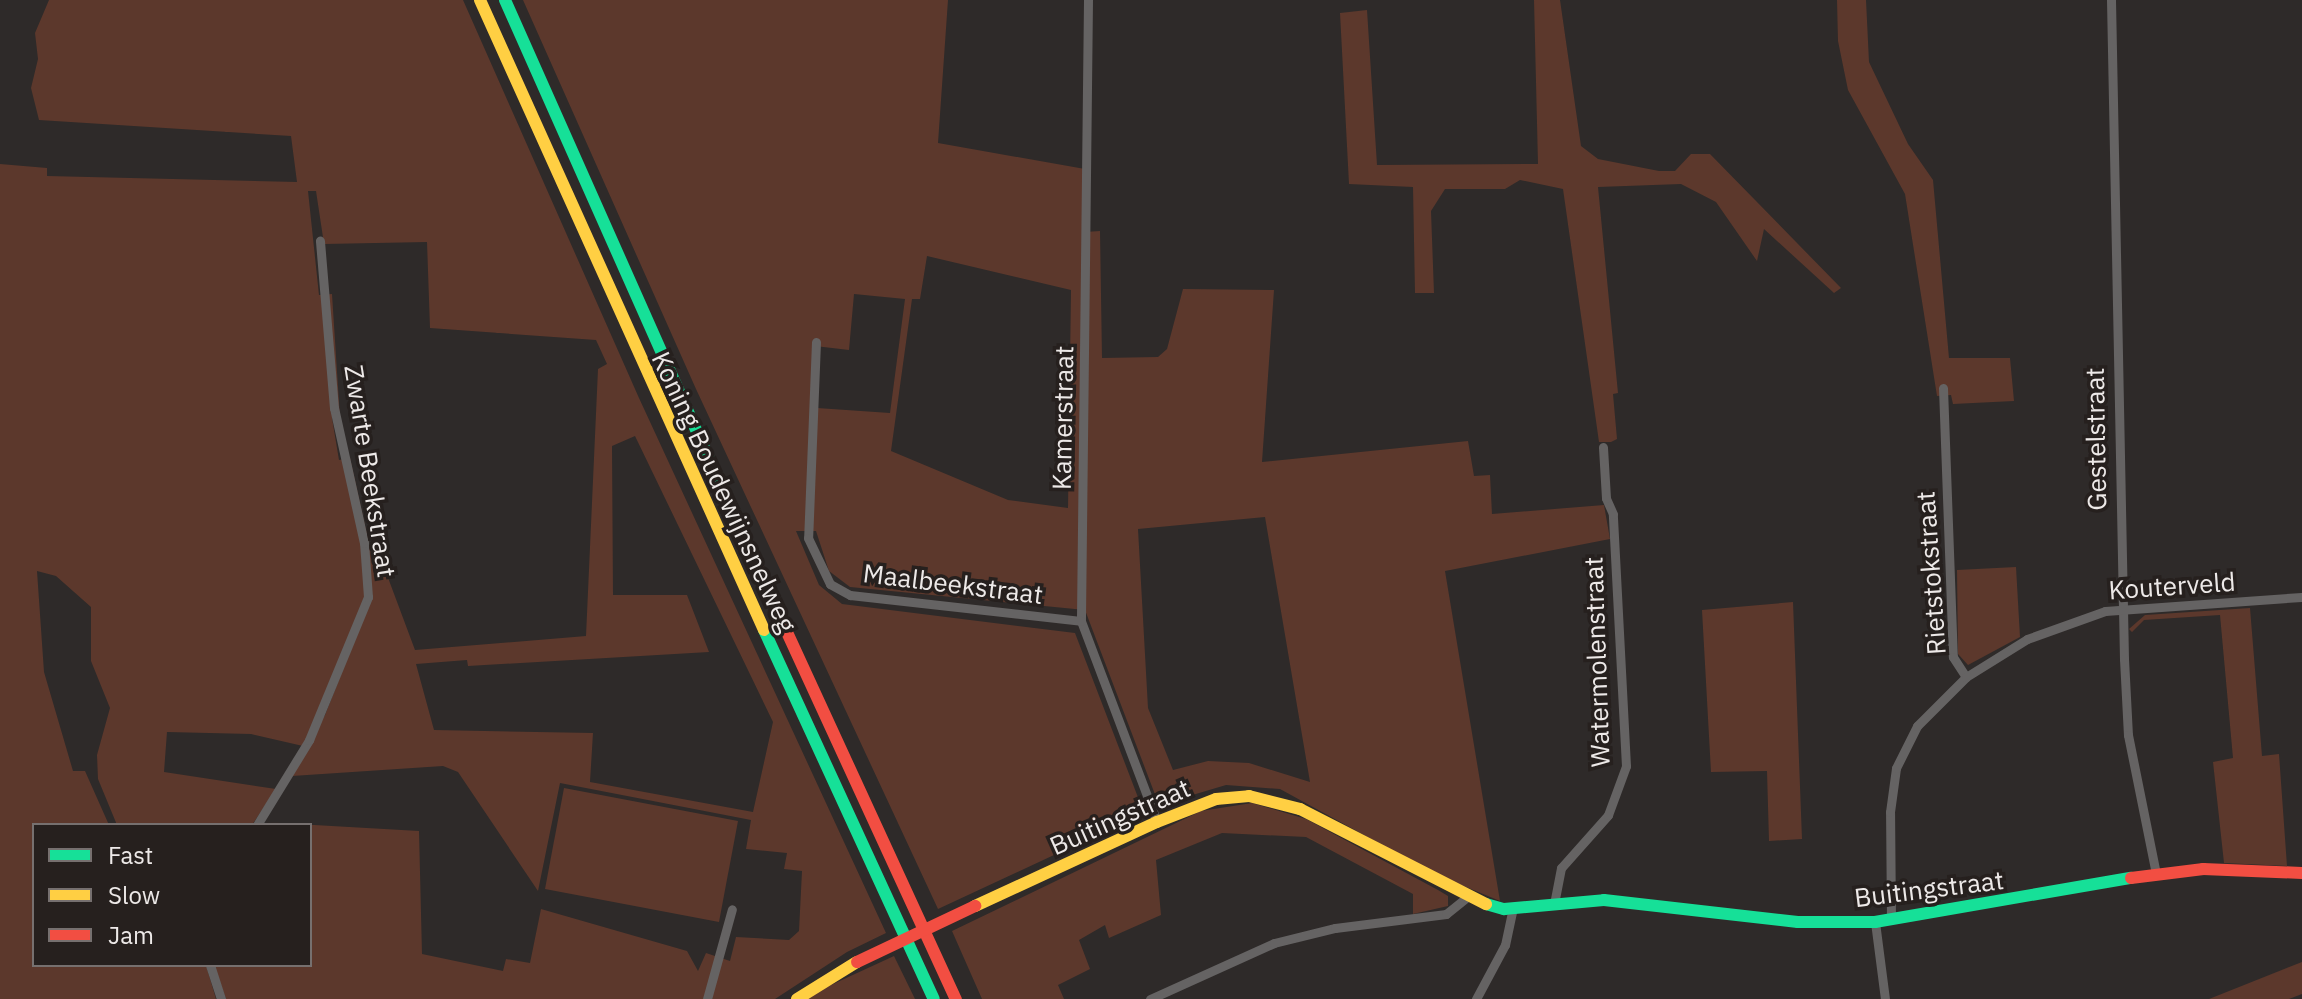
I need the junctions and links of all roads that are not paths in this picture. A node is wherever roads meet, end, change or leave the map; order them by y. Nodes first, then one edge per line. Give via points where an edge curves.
1 (480, 0) edge
2 (505, 0) edge
3 (1088, 0) edge
4 (2111, 0) edge
5 (320, 241) dead end
6 (816, 342) dead end
7 (1943, 388) dead end
8 (1603, 447) dead end
9 (2302, 597) edge
10 (2121, 609) junction
11 (1081, 621) junction
12 (1966, 677) junction
13 (1157, 822) junction
14 (258, 823) edge
15 (2302, 873) edge
16 (2156, 874) junction
17 (1466, 898) junction
18 (1554, 904) junction
19 (1513, 908) junction
20 (732, 909) dead end
21 (1891, 920) junction
22 (1875, 922) junction
23 (211, 967) edge
24 (221, 999) edge
25 (707, 999) edge
26 (797, 999) edge
27 (934, 999) edge
28 (956, 999) edge
29 (1150, 999) edge
30 (1476, 999) edge
31 (1885, 999) edge

1 - 27 main road, Koning Boudewijnsnelweg
2 - 28 main road, Koning Boudewijnsnelweg via 692,427
3 - 11 street, Kamerstraat
4 - 10 street, Gestelstraat
5 - 14 street, Zwarte Beekstraat via 334,408 364,543 368,597 309,740
6 - 11 street, Maalbeekstraat via 808,538 830,584 850,595
7 - 12 street, Rietstokstraat via 1953,657
8 - 18 street, Watermolenstraat via 1606,498 1613,514 1626,766 1608,815 1561,868
9 - 10 street, Kouterveld
10 - 12 street, Kouterveld via 2027,639
10 - 16 street, Gestelstraat via 2128,735
11 - 13 street, Kamerstraat
12 - 21 street, Rietstokstraat via 1917,726 1896,768 1890,812
13 - 17 main road, Buitingstraat via 1216,799 1275,800
13 - 26 main road, Buitingstraat, bridge via 857,962
15 - 16 main road, Buitingstraat via 2203,869
16 - 21 main road, Buitingstraat
17 - 19 main road, Buitingstraat
17 - 29 street via 1446,914 1335,928 1274,943
18 - 19 main road, Buitingstraat
18 - 22 main road, Buitingstraat via 1604,900 1798,922
19 - 30 street via 1505,945
20 - 25 street
21 - 22 main road, Buitingstraat
22 - 31 street
23 - 24 street

